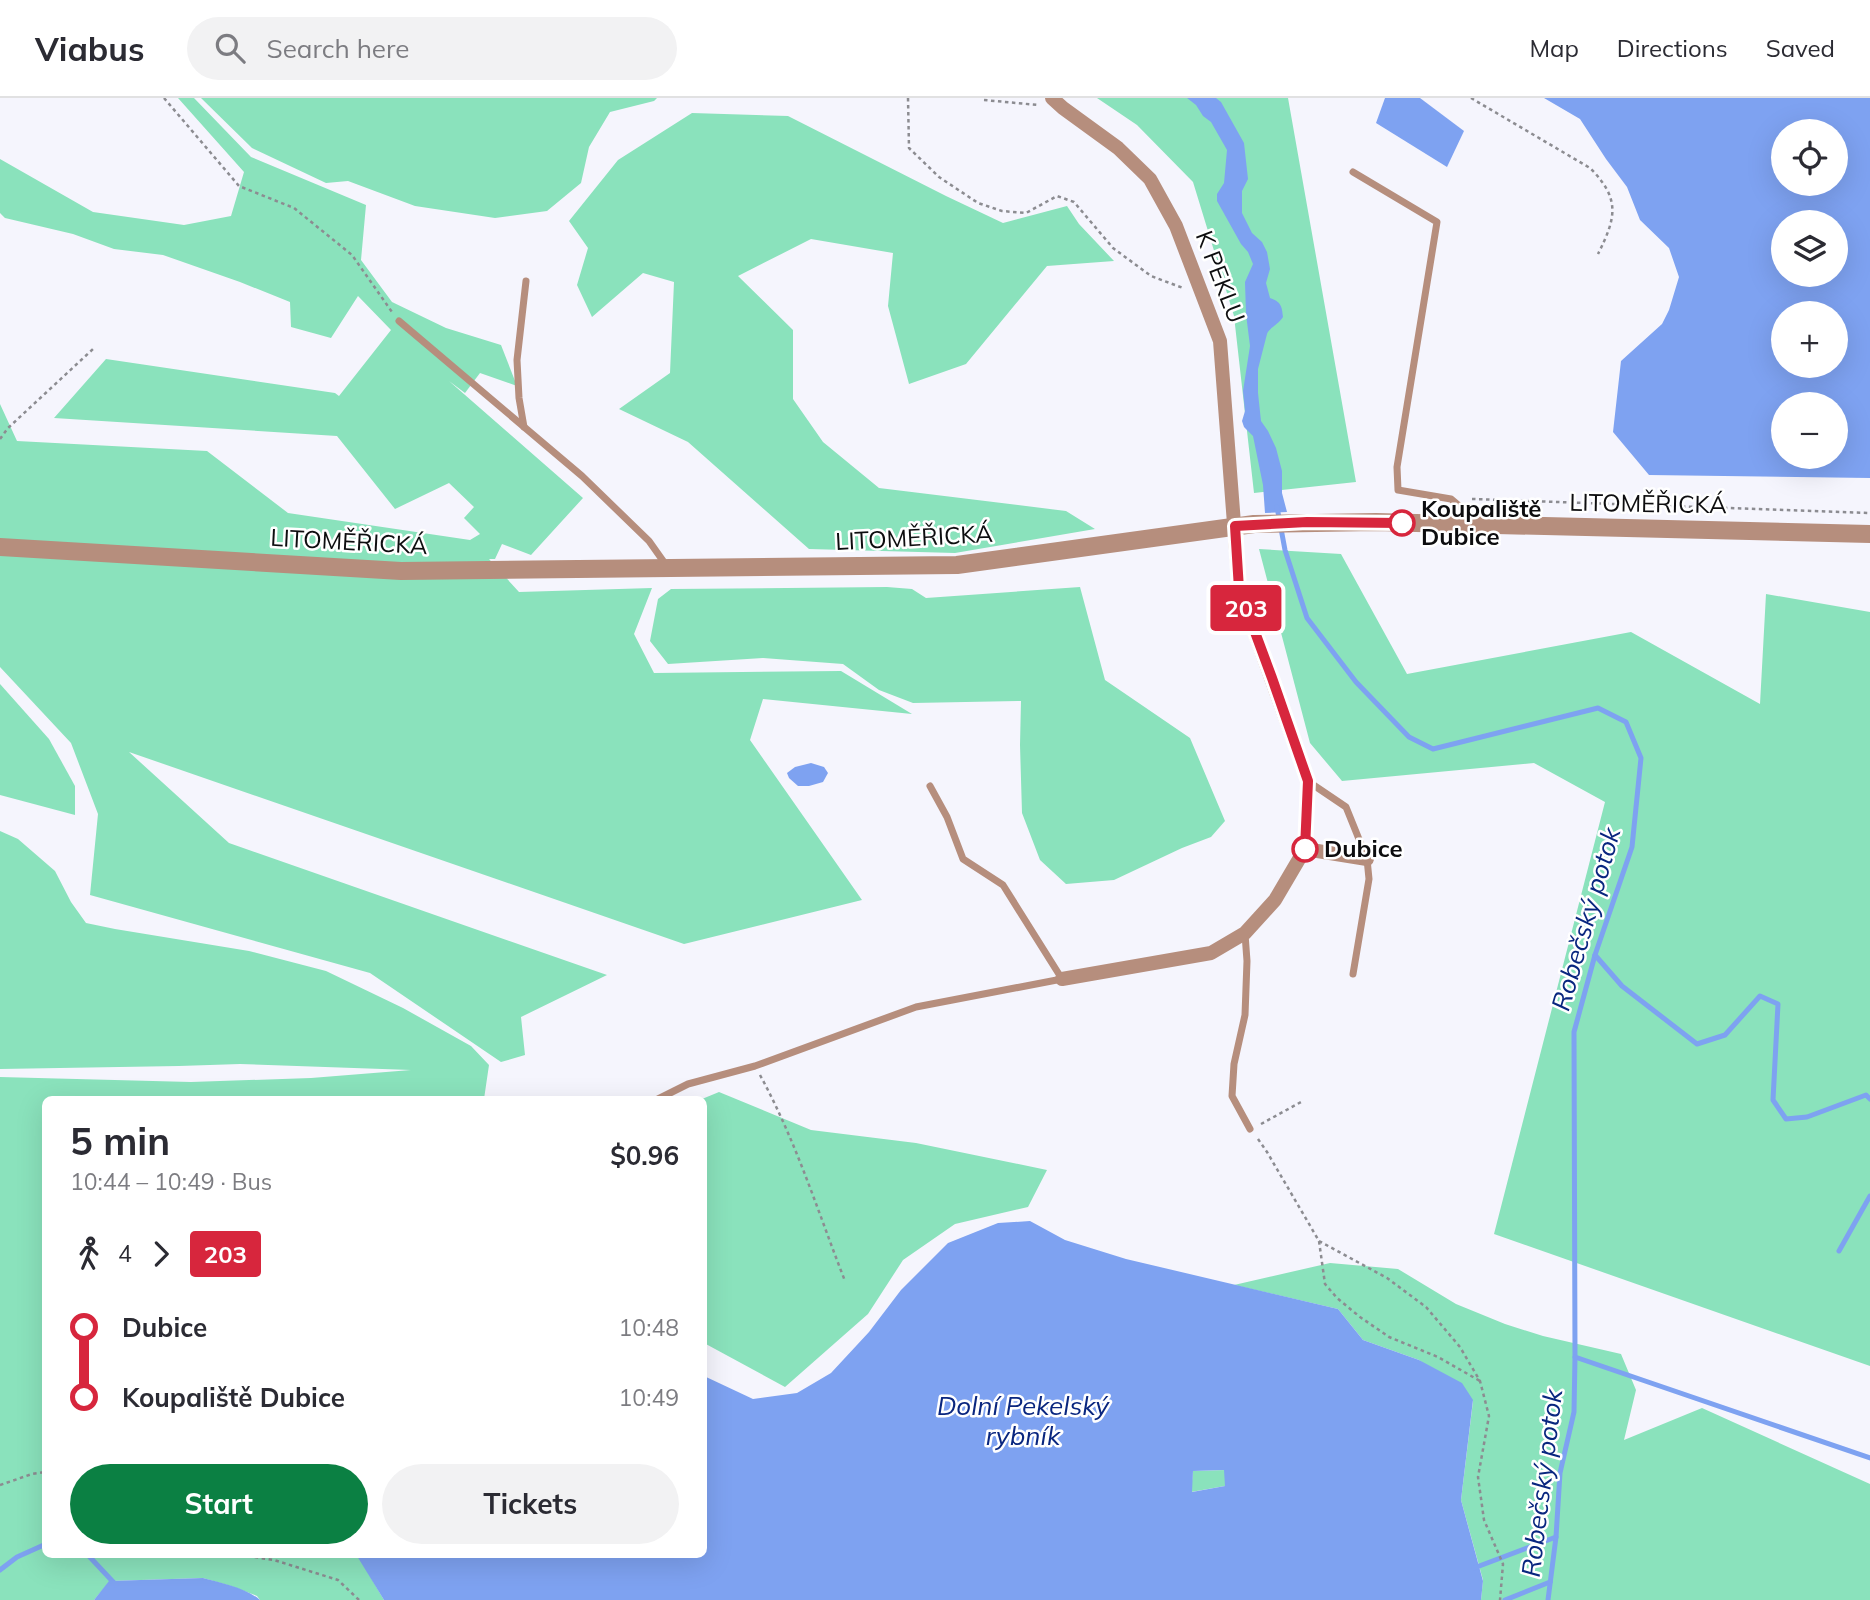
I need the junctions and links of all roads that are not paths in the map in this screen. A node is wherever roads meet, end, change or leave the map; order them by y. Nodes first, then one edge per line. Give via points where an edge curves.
1 (1057, 103) edge
2 (1353, 172) dead end
3 (526, 281) dead end
4 (399, 321) road end
5 (524, 428) junction
6 (1482, 525) junction
7 (1235, 526) junction
8 (1870, 534) edge
9 (0, 547) edge
10 (668, 568) junction
11 (1308, 781) junction
12 (930, 786) dead end
13 (1305, 849) junction
14 (1367, 859) junction
15 (1245, 933) junction
16 (1353, 974) dead end
17 (1062, 979) junction
18 (664, 1096) edge
19 (1250, 1129) road end

1 - 7 street, K PEKLU via 1118,148 1150,179 1175,226 1220,341
2 - 6 lane via 1437,222 1397,467 1398,490 1451,499
3 - 5 lane via 517,360
4 - 5 lane
5 - 10 lane via 649,541
6 - 7 street, LITOMĚŘICKÁ via 1307,522
6 - 8 street, LITOMĚŘICKÁ
7 - 10 street, LITOMĚŘICKÁ via 957,565
7 - 11 street, K PEKLU via 1239,589
9 - 10 street, LITOMĚŘICKÁ via 401,571
11 - 13 street
11 - 14 lane via 1346,807
12 - 17 lane via 963,859 1003,885
13 - 14 street
13 - 15 street via 1275,900
14 - 16 lane via 1369,878
15 - 17 street via 1211,953
15 - 19 lane via 1245,1015 1232,1096
17 - 18 lane via 916,1007

